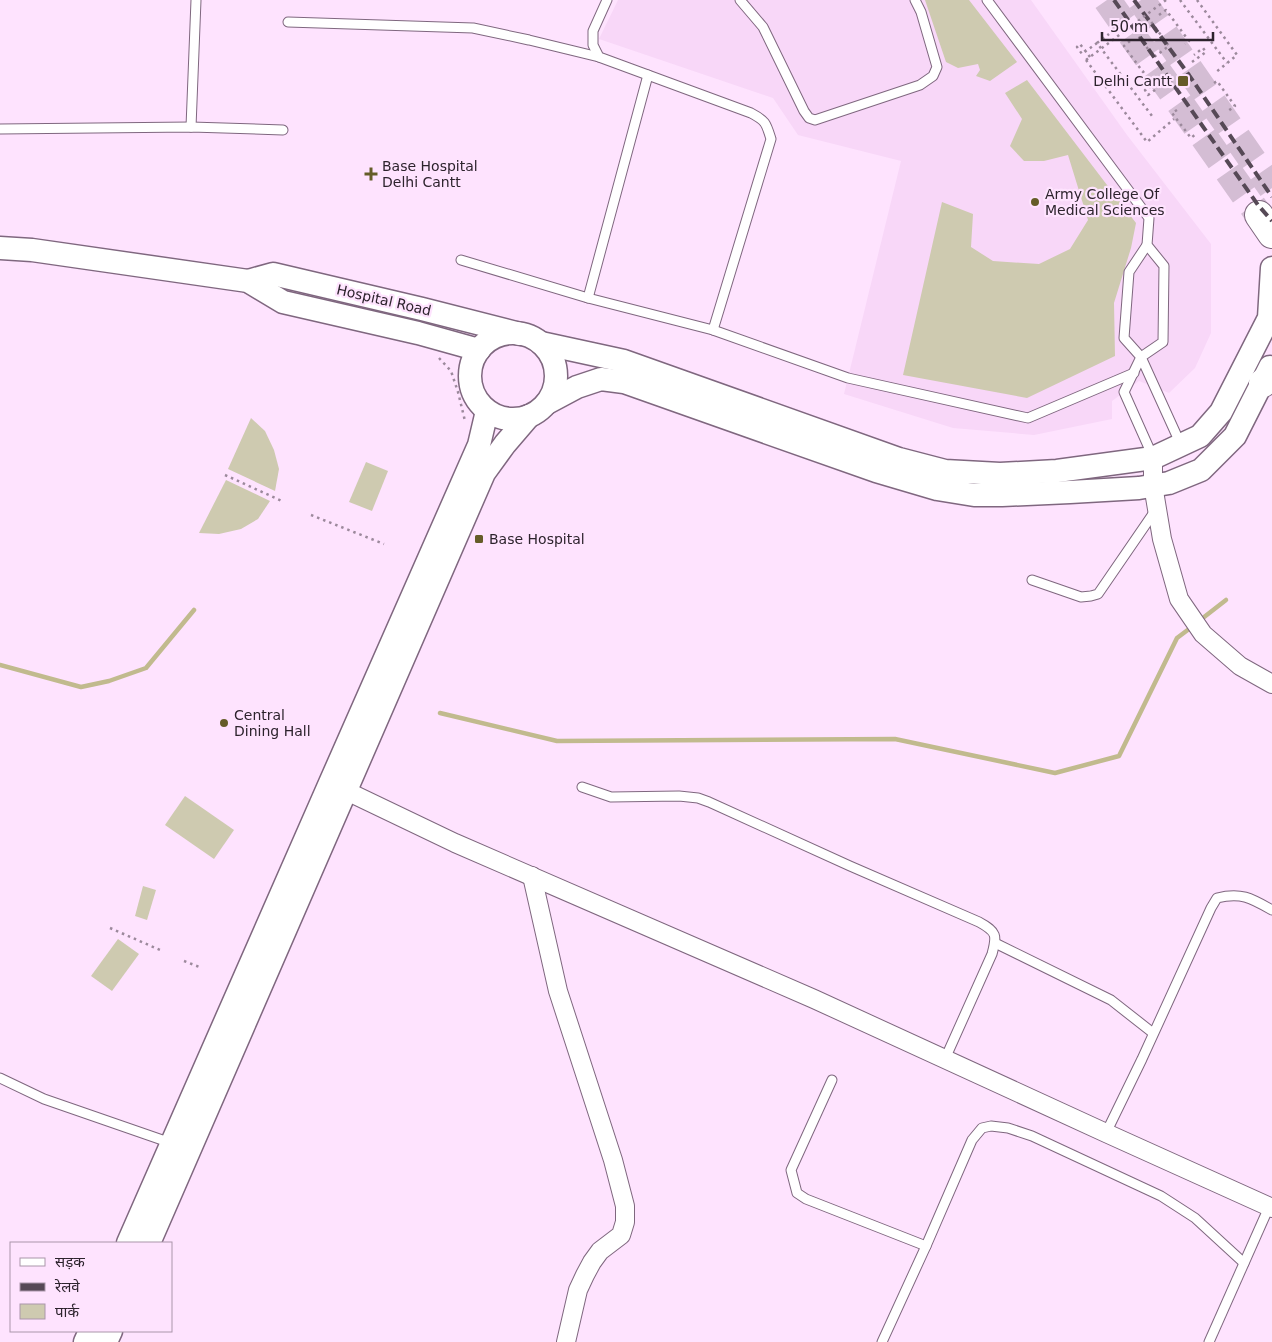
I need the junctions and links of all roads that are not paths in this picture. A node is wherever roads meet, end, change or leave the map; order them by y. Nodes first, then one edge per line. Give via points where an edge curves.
1 (196, 0) edge
2 (607, 0) edge
3 (740, 0) edge
4 (914, 0) edge
5 (986, 0) edge
6 (288, 22) dead end
7 (599, 57) junction
8 (648, 75) junction
9 (191, 127) junction
10 (0, 129) edge
11 (283, 130) dead end
12 (1147, 245) junction
13 (0, 248) edge
14 (461, 260) dead end
15 (1272, 268) edge
16 (248, 281) junction
17 (588, 298) junction
18 (713, 330) junction
19 (520, 334) junction
20 (541, 343) junction
21 (479, 350) junction
22 (1141, 358) junction
23 (1134, 373) junction
24 (1269, 373) edge
25 (547, 403) junction
26 (488, 410) junction
27 (529, 416) junction
28 (1181, 446) junction
29 (1153, 458) junction
30 (1153, 486) junction
31 (1157, 508) junction
32 (1032, 580) dead end
33 (1272, 684) edge
34 (338, 787) junction
35 (582, 787) dead end
36 (532, 876) junction
37 (1272, 910) edge
38 (994, 943) junction
39 (1153, 1033) junction
40 (945, 1059) junction
41 (0, 1078) edge
42 (832, 1080) dead end
43 (1106, 1133) junction
44 (171, 1144) junction
45 (1270, 1207) edge
46 (128, 1242) edge
47 (149, 1242) edge
48 (926, 1246) junction
49 (1244, 1263) junction
50 (566, 1342) edge
51 (882, 1342) edge
52 (1209, 1342) edge

1 - 9 lane
2 - 7 lane via 593,31 593,45
3 - 4 lane via 763,27 804,111 815,120 920,85 933,76 937,67 921,12
5 - 12 lane via 1149,218
6 - 7 lane via 473,28
7 - 8 lane
8 - 17 lane
8 - 18 lane via 751,113 762,119 771,139
9 - 10 lane
9 - 11 lane
12 - 22 lane via 1129,272 1124,338
12 - 22 lane via 1164,266 1163,342
13 - 16 street, Hospital Road
14 - 17 lane
15 - 28 street via 1268,318 1221,412 1200,436
16 - 19 street, Hospital Road via 273,274
16 - 21 street, Hospital Road via 283,302
17 - 18 lane
18 - 23 lane via 848,378 1028,418
19 - 20 street
19 - 21 street via 498,336
20 - 25 street via 548,351 556,372 556,383
20 - 29 street via 624,361 899,459 945,471 1000,474 1057,472
21 - 26 street via 470,372 471,384 474,394
22 - 23 lane
22 - 28 lane
23 - 29 lane via 1124,392
24 - 30 street via 1235,436 1201,470
25 - 27 street
25 - 30 street via 601,379 624,382 876,472 937,489 974,495
26 - 27 street via 507,419
26 - 34 street via 479,445
27 - 34 street via 484,473
28 - 29 street
29 - 30 street
30 - 31 street
31 - 32 lane via 1098,594 1081,597
31 - 33 street via 1162,540 1179,599 1203,634 1240,666
34 - 36 street
34 - 44 street
34 - 47 street
35 - 38 lane via 611,797 679,796 709,802 979,922 990,928
36 - 40 street
36 - 50 street via 558,991 625,1206 621,1235 600,1251 578,1290
37 - 39 lane via 1242,895 1217,898
38 - 39 lane via 1111,1000
38 - 40 lane
39 - 43 lane
40 - 43 street
41 - 44 lane via 44,1099
42 - 48 lane via 791,1170 797,1193
43 - 45 street
44 - 46 street
45 - 49 lane
48 - 49 lane via 972,1140 982,1128 991,1126 1032,1136 1161,1196 1195,1218
48 - 51 lane
49 - 52 lane

